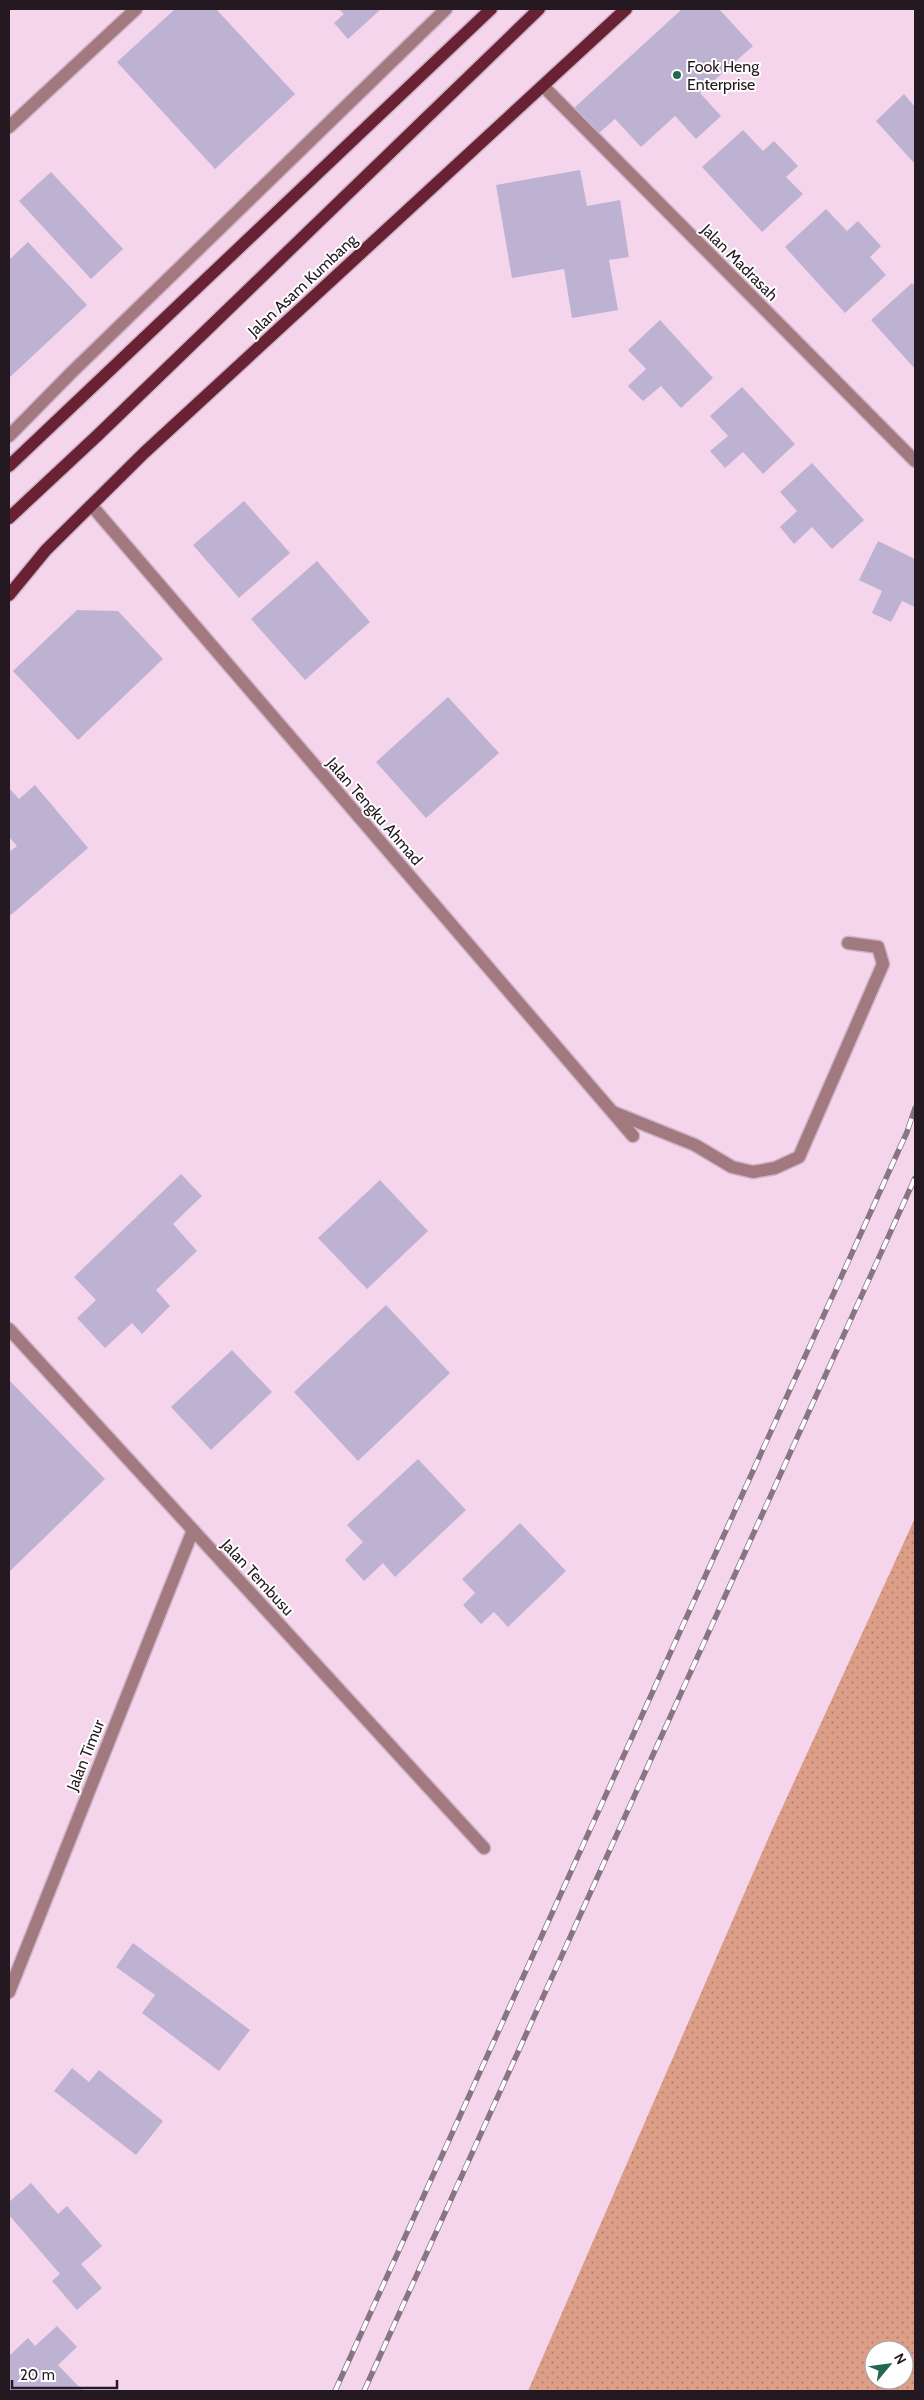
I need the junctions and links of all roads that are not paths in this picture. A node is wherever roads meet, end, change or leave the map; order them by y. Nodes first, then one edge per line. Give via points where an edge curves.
1 (136, 9) edge
2 (446, 9) edge
3 (490, 9) edge
4 (539, 9) edge
5 (626, 9) edge
6 (543, 86) junction
7 (9, 127) edge
8 (9, 436) edge
9 (915, 462) edge
10 (9, 466) edge
11 (92, 506) junction
12 (9, 518) edge
13 (9, 595) edge
14 (848, 943) dead end
15 (611, 1111) junction
16 (633, 1136) dead end
17 (9, 1329) edge
18 (193, 1530) junction
19 (484, 1848) dead end
20 (9, 1992) edge

1 - 7 street
2 - 8 street
3 - 10 main road
4 - 12 main road, Jalan Asam Kumbang
5 - 6 main road, Jalan Asam Kumbang
6 - 9 street, Jalan Madrasah
6 - 11 main road, Jalan Asam Kumbang via 144,453
11 - 13 main road, Jalan Asam Kumbang via 46,550
11 - 15 street, Jalan Tengku Ahmad
14 - 15 street via 878,947 883,964 800,1157 775,1168 753,1172 732,1167 696,1145
15 - 16 street, Jalan Tengku Ahmad
17 - 18 street, Jalan Tembusu
18 - 19 street, Jalan Tembusu
18 - 20 street, Jalan Timur

